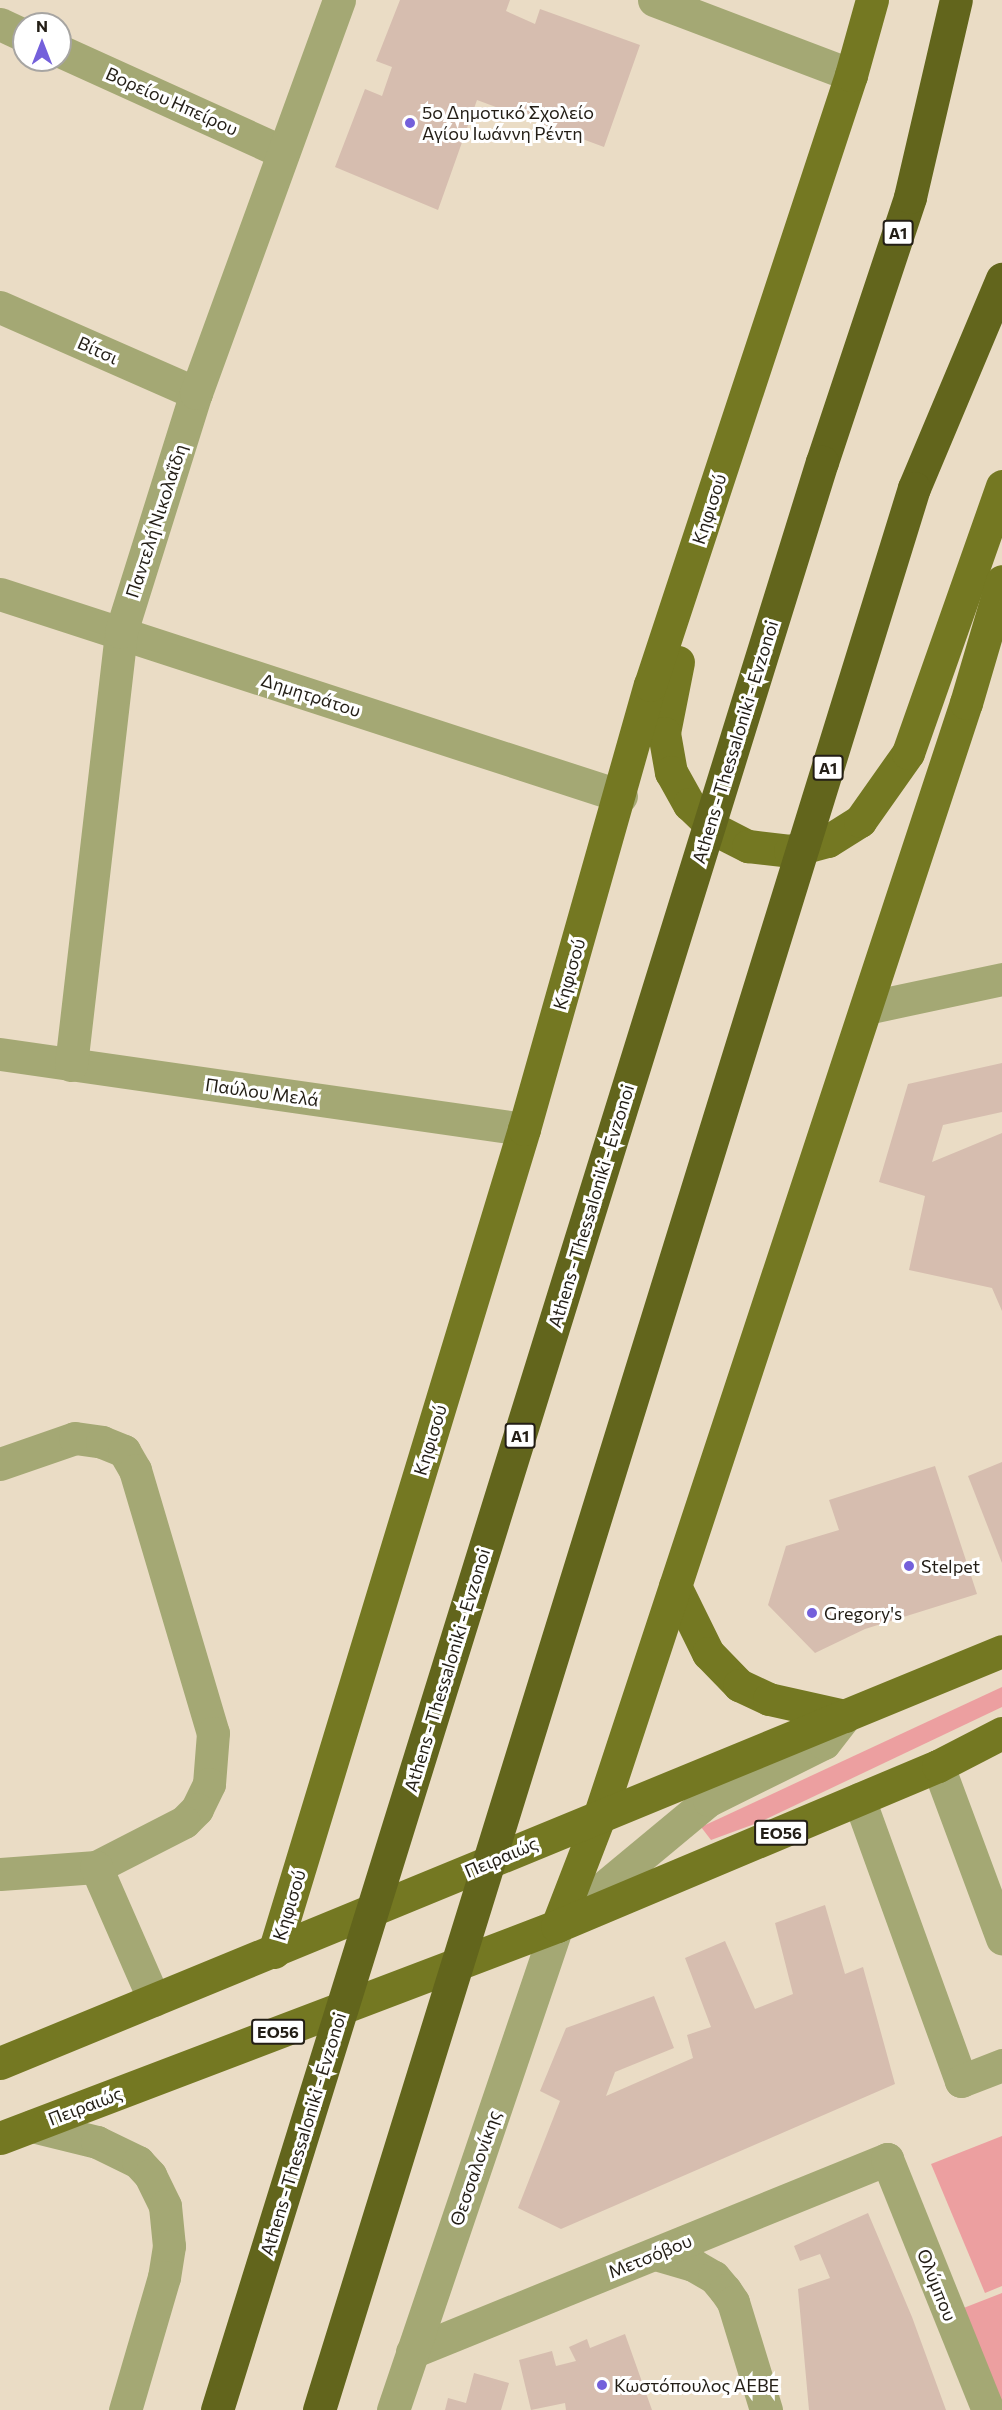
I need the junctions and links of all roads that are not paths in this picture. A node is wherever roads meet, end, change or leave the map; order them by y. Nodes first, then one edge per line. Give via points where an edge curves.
1 (339, 0) edge
2 (654, 0) edge
3 (872, 0) edge
4 (956, 0) edge
5 (72, 56) edge
6 (852, 75) junction
7 (283, 152) junction
8 (1002, 279) edge
9 (0, 307) edge
10 (196, 393) junction
11 (1002, 486) edge
12 (714, 496) junction
13 (1002, 581) edge
14 (0, 594) edge
15 (121, 632) junction
16 (621, 796) junction
17 (1002, 979) edge
18 (866, 1008) junction
19 (0, 1054) edge
20 (71, 1065) junction
21 (524, 1129) junction
22 (0, 1464) edge
23 (675, 1586) junction
24 (1002, 1652) edge
25 (845, 1716) junction
26 (1002, 1733) edge
27 (938, 1766) junction
28 (859, 1799) junction
29 (599, 1817) junction
30 (96, 1867) junction
31 (0, 1874) edge
32 (557, 1926) junction
33 (1002, 1938) edge
34 (274, 1952) junction
35 (154, 2000) junction
36 (0, 2063) edge
37 (1002, 2065) edge
38 (32, 2126) junction
39 (0, 2138) edge
40 (887, 2159) joint
41 (655, 2254) junction
42 (412, 2352) junction
43 (125, 2410) edge
44 (217, 2410) edge
45 (320, 2410) edge
46 (393, 2410) edge
47 (766, 2410) edge
48 (988, 2410) edge

1 - 7 street, Παντελή Νικολαΐδη
2 - 6 street
3 - 6 main road, Κηφισού
4 - 44 highway, Athens - Thessaloniki - Evzonoi / Α1, bridge via 910,197 822,462
5 - 7 street, Βορείου Ηπείρου
6 - 12 main road, Κηφισού
7 - 10 street, Παντελή Νικολαΐδη
8 - 45 highway, Α1, bridge via 914,488
9 - 10 street, Βίτσι
10 - 15 street, Παντελή Νικολαΐδη
11 - 12 main road via 908,753 860,821 828,841 789,850 748,846 716,830 688,804 671,772 664,733
12 - 16 main road, Κηφισού via 650,685
13 - 18 main road
14 - 15 street, Δημητράτου
15 - 16 street, Δημητράτου
15 - 20 street, Παντελή Νικολαΐδη
16 - 21 main road, Κηφισού
17 - 18 street
18 - 23 main road
19 - 20 street, Παύλου Μελά
20 - 21 street, Παύλου Μελά
21 - 34 main road, Κηφισού
22 - 30 street via 75,1438 102,1442 124,1451 135,1470 213,1733 209,1784 197,1809 183,1822
23 - 25 main road via 708,1653 739,1685 769,1699
23 - 29 main road
24 - 25 main road, Πειραιώς
25 - 29 main road, Πειραιώς
25 - 32 street via 824,1743 709,1800
26 - 27 main road, Πειραιώς / ΕΟ56
27 - 28 main road, Πειραιώς / ΕΟ56
27 - 33 street
28 - 32 main road, Πειραιώς / ΕΟ56
28 - 37 street via 961,2080
29 - 32 main road
29 - 34 main road, Πειραιώς
30 - 31 street
30 - 35 street
32 - 38 main road, Πειραιώς / ΕΟ56
32 - 42 street, Θεσσαλονίκης
34 - 35 main road, Πειραιώς
35 - 36 main road, Πειραιώς
38 - 39 main road, Πειραιώς / ΕΟ56
38 - 43 street via 119,2150 150,2175 165,2206 169,2246 165,2277
40 - 41 street, Μετσόβου
40 - 48 street, Ολύμπου
41 - 42 street, Μετσόβου
41 - 47 street via 693,2265 714,2277 725,2290 733,2302
42 - 46 street, Θεσσαλονίκης

